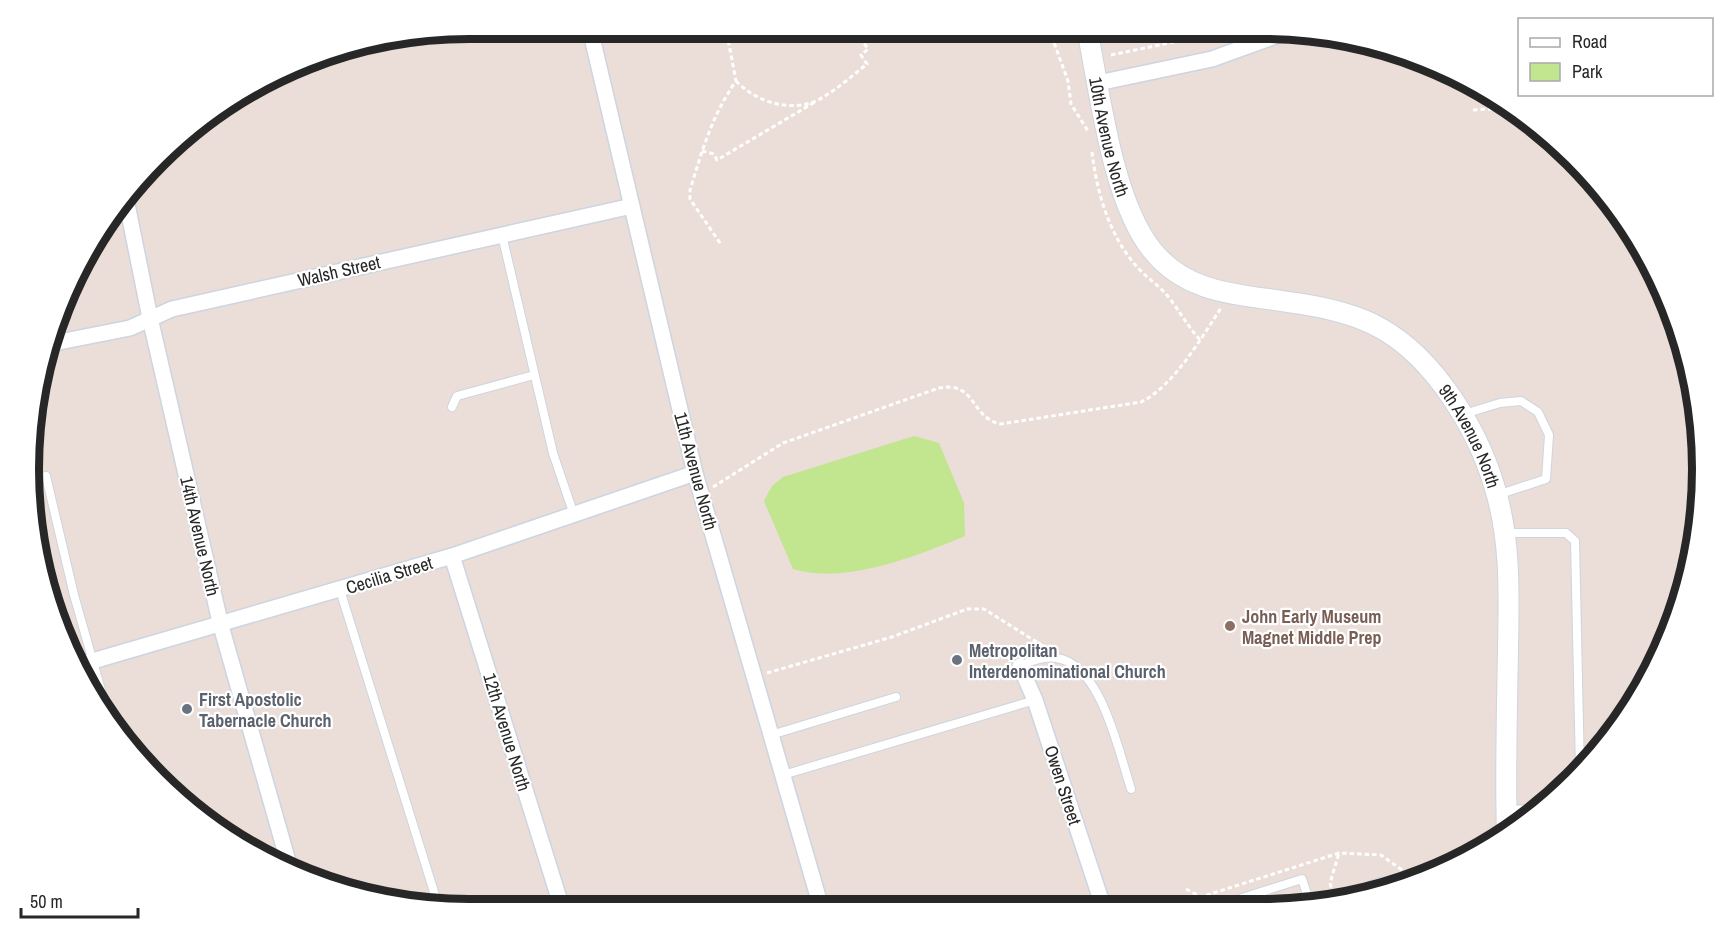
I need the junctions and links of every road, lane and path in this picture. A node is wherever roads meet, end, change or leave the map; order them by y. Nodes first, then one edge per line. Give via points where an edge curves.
1 (592, 39) edge
2 (728, 39) edge
3 (861, 39) edge
4 (1089, 39) edge
5 (1189, 39) edge
6 (1267, 39) edge
7 (1111, 55) dead end
8 (736, 81) junction
9 (1098, 83) junction
10 (817, 100) junction
11 (1497, 109) edge
12 (1473, 110) dead end
13 (702, 151) junction
14 (632, 206) junction
15 (128, 207) edge
16 (502, 235) junction
17 (1143, 238) joint
18 (720, 243) dead end
19 (1231, 294) junction
20 (150, 318) junction
21 (59, 342) edge
22 (534, 375) junction
23 (452, 407) dead end
24 (1462, 414) junction
25 (695, 473) junction
26 (46, 476) dead end
27 (702, 495) junction
28 (1497, 495) junction
29 (574, 515) junction
30 (1505, 533) junction
31 (452, 556) junction
32 (340, 590) junction
33 (221, 626) junction
34 (1043, 646) dead end
35 (86, 664) edge
36 (1020, 666) joint
37 (765, 673) dead end
38 (896, 697) dead end
39 (1035, 700) junction
40 (771, 735) junction
41 (1580, 759) edge
42 (783, 775) junction
43 (1131, 789) dead end
44 (1525, 809) edge
45 (1506, 810) junction
46 (1507, 823) edge
47 (1339, 853) dead end
48 (287, 859) edge
49 (1333, 893) edge
50 (1308, 896) edge
51 (437, 898) edge
52 (559, 899) edge
53 (819, 899) edge
54 (1101, 899) edge
55 (1239, 899) edge

1 - 14 street, 11th Avenue North
2 - 8 path
3 - 10 path via 868,50 861,55 867,64
4 - 9 street, 10th Avenue North
5 - 7 path
6 - 9 street via 1212,59
8 - 10 path via 755,97 773,103 795,106
8 - 13 path via 708,128
9 - 17 street, 10th Avenue North via 1126,204
10 - 13 path via 717,160 714,154
11 - 12 path
13 - 18 path via 690,199
14 - 16 street, Walsh Street
14 - 25 street, 11th Avenue North
15 - 20 street, 14th Avenue North
16 - 20 street, Walsh Street via 172,309
16 - 22 lane
17 - 19 street, 9th Avenue North via 1183,277 1201,287
19 - 24 street, 9th Avenue North via 1324,309 1382,329 1427,367
19 - 27 path via 1179,367 1141,402 1001,424 986,419 962,389 939,388 783,443
20 - 21 street, Walsh Street via 130,328
20 - 33 street, 14th Avenue North
22 - 23 lane via 457,396
22 - 29 lane via 553,453
24 - 28 street, 9th Avenue North
24 - 28 lane via 1521,401 1538,412 1549,435 1546,479
25 - 27 street, 11th Avenue North
25 - 29 street, Cecilia Street
26 - 35 lane
27 - 40 street, 11th Avenue North
28 - 30 street, 9th Avenue North
29 - 31 street, Cecilia Street
30 - 41 lane via 1566,533 1575,542
30 - 45 street, 9th Avenue North via 1509,584
31 - 32 street, Cecilia Street
31 - 52 street, 12th Avenue North
32 - 33 street, Cecilia Street
32 - 51 lane
33 - 35 street, Cecilia Street
33 - 48 street, 14th Avenue North
34 - 37 path via 984,609 967,609 892,637
36 - 39 street, Owen Street
36 - 43 lane via 1055,657 1068,661 1086,677 1100,695
38 - 40 lane
39 - 42 lane
39 - 54 street, Owen Street
40 - 42 street, 11th Avenue North
42 - 53 street, 11th Avenue North
44 - 45 lane
45 - 46 street, 9th Avenue North
47 - 49 path via 1330,883
50 - 55 lane via 1302,879

